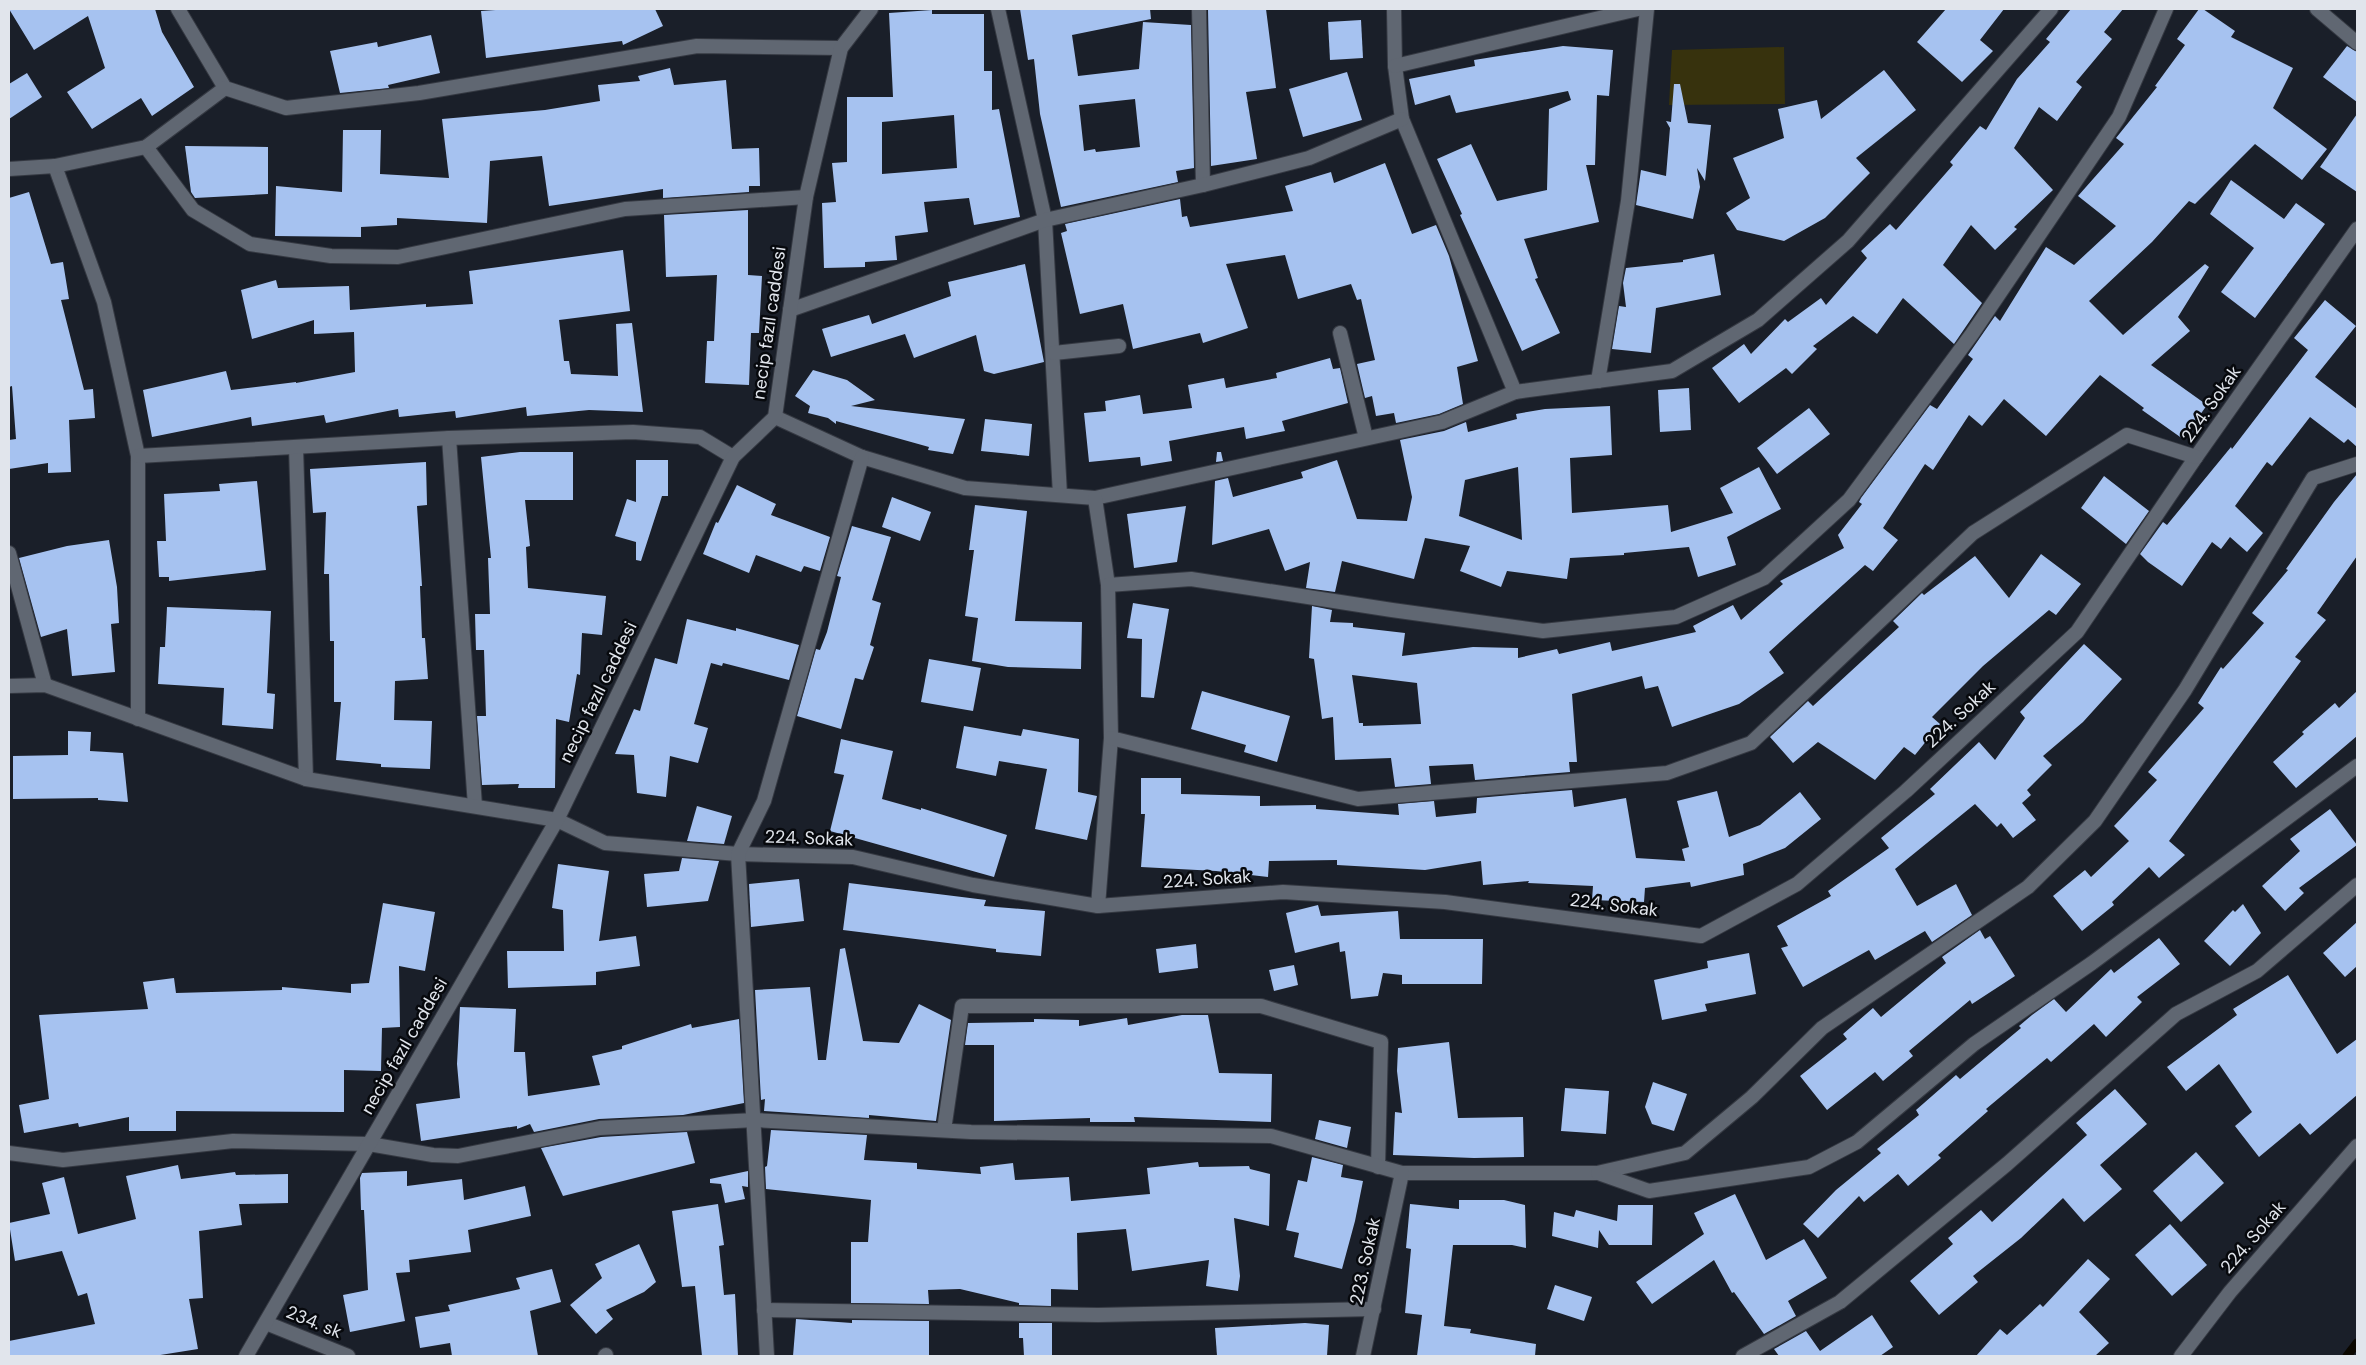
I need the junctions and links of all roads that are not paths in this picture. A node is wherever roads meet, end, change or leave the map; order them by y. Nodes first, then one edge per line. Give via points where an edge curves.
1 (178, 9) edge
2 (872, 9) edge
3 (998, 9) edge
4 (1199, 9) edge
5 (1394, 9) edge
6 (1638, 9) edge
7 (1648, 9) edge
8 (2051, 9) edge
9 (2166, 9) edge
10 (2317, 9) edge
11 (2357, 43) edge
12 (842, 48) junction
13 (1395, 66) junction
14 (224, 88) junction
15 (1402, 119) junction
16 (146, 147) junction
17 (55, 166) junction
18 (9, 169) edge
19 (1203, 185) junction
20 (806, 196) junction
21 (1045, 220) junction
22 (2357, 229) edge
23 (790, 310) junction
24 (1340, 333) dead end
25 (1119, 346) dead end
26 (1054, 353) junction
27 (1598, 381) junction
28 (1515, 392) junction
29 (775, 417) junction
30 (449, 438) junction
31 (1366, 438) junction
32 (296, 447) junction
33 (138, 456) junction
34 (734, 457) junction
35 (862, 457) junction
36 (2196, 457) junction
37 (2357, 464) edge
38 (2357, 475) edge
39 (2313, 478) junction
40 (1060, 495) junction
41 (1095, 498) junction
42 (9, 553) edge
43 (1108, 586) junction
44 (46, 685) junction
45 (9, 686) edge
46 (138, 719) junction
47 (1111, 738) junction
48 (2357, 766) edge
49 (306, 779) junction
50 (475, 806) junction
51 (557, 820) junction
52 (738, 854) junction
53 (2357, 885) edge
54 (1098, 906) junction
55 (755, 1120) junction
56 (944, 1130) junction
57 (369, 1144) junction
58 (2357, 1146) edge
59 (9, 1153) edge
60 (1378, 1167) junction
61 (1402, 1173) junction
62 (1597, 1173) junction
63 (1374, 1309) junction
64 (764, 1310) junction
65 (266, 1323) junction
66 (246, 1356) edge
67 (348, 1356) edge
68 (767, 1356) edge
69 (1363, 1356) edge
70 (1743, 1356) edge
71 (2181, 1356) edge

1 - 14 street
2 - 12 street, necip fazıl caddesi
3 - 21 street
4 - 19 street
5 - 13 street
6 - 13 street
7 - 27 street via 1628,201
8 - 27 street via 1848,241 1758,320 1672,370
9 - 43 street via 2119,118 1972,334 1850,500 1764,578 1676,617 1543,631 1191,578
10 - 11 street
12 - 14 street via 697,46 419,93 286,108
12 - 20 street, necip fazıl caddesi
13 - 15 street
14 - 16 street
15 - 19 street via 1309,158
15 - 28 street
16 - 17 street
16 - 20 street via 193,210 250,244 331,256 398,257 625,210
17 - 18 street
17 - 33 street via 104,302
19 - 21 street
20 - 23 street, necip fazıl caddesi
21 - 23 street
21 - 26 street
22 - 36 street, 224. Sokak
23 - 29 street, necip fazıl caddesi
24 - 31 street
25 - 26 street
26 - 40 street
27 - 28 street
28 - 31 street via 1442,422
29 - 34 street, necip fazıl caddesi
29 - 35 street
30 - 32 street
30 - 34 street via 633,432 700,437
30 - 50 street
31 - 41 street
32 - 33 street
32 - 49 street
33 - 46 street
34 - 51 street, necip fazıl caddesi
35 - 40 street via 965,488
35 - 52 street via 764,801
36 - 47 street via 2127,436 1972,533 1751,743 1667,773 1358,799
36 - 54 street, 224. Sokak via 2077,632 1906,791 1797,884 1702,936 1445,902 1283,892
37 - 39 street
38 - 39 street
39 - 62 street via 2185,690 2095,821 2028,887 1822,1028 1752,1097 1685,1153
40 - 41 street
41 - 43 street
42 - 44 street
43 - 47 street
44 - 45 street
44 - 46 street, 224. Sokak
46 - 49 street, 224. Sokak
47 - 54 street
48 - 62 street via 2092,963 1974,1044 1857,1142 1809,1167 1649,1191
49 - 50 street, 224. Sokak
50 - 51 street, 224. Sokak
51 - 52 street, 224. Sokak via 605,843
51 - 57 street, necip fazıl caddesi
52 - 54 street, 224. Sokak via 853,857 973,885
52 - 55 street
53 - 70 street via 2257,971 2176,1014 2007,1164 1840,1302
55 - 56 street
55 - 57 street via 600,1128 458,1156
55 - 64 street
56 - 60 street via 1272,1136
56 - 60 street via 962,1006 1261,1006 1382,1042
57 - 59 street via 234,1141 63,1160
57 - 65 street, necip fazıl caddesi
58 - 71 street, 224. Sokak via 2230,1292
60 - 61 street
61 - 62 street
61 - 63 street, 223. Sokak
63 - 64 street via 1098,1315
63 - 69 street, 223. Sokak
64 - 68 street
65 - 66 street, necip fazıl caddesi
65 - 67 street, 234. sk

